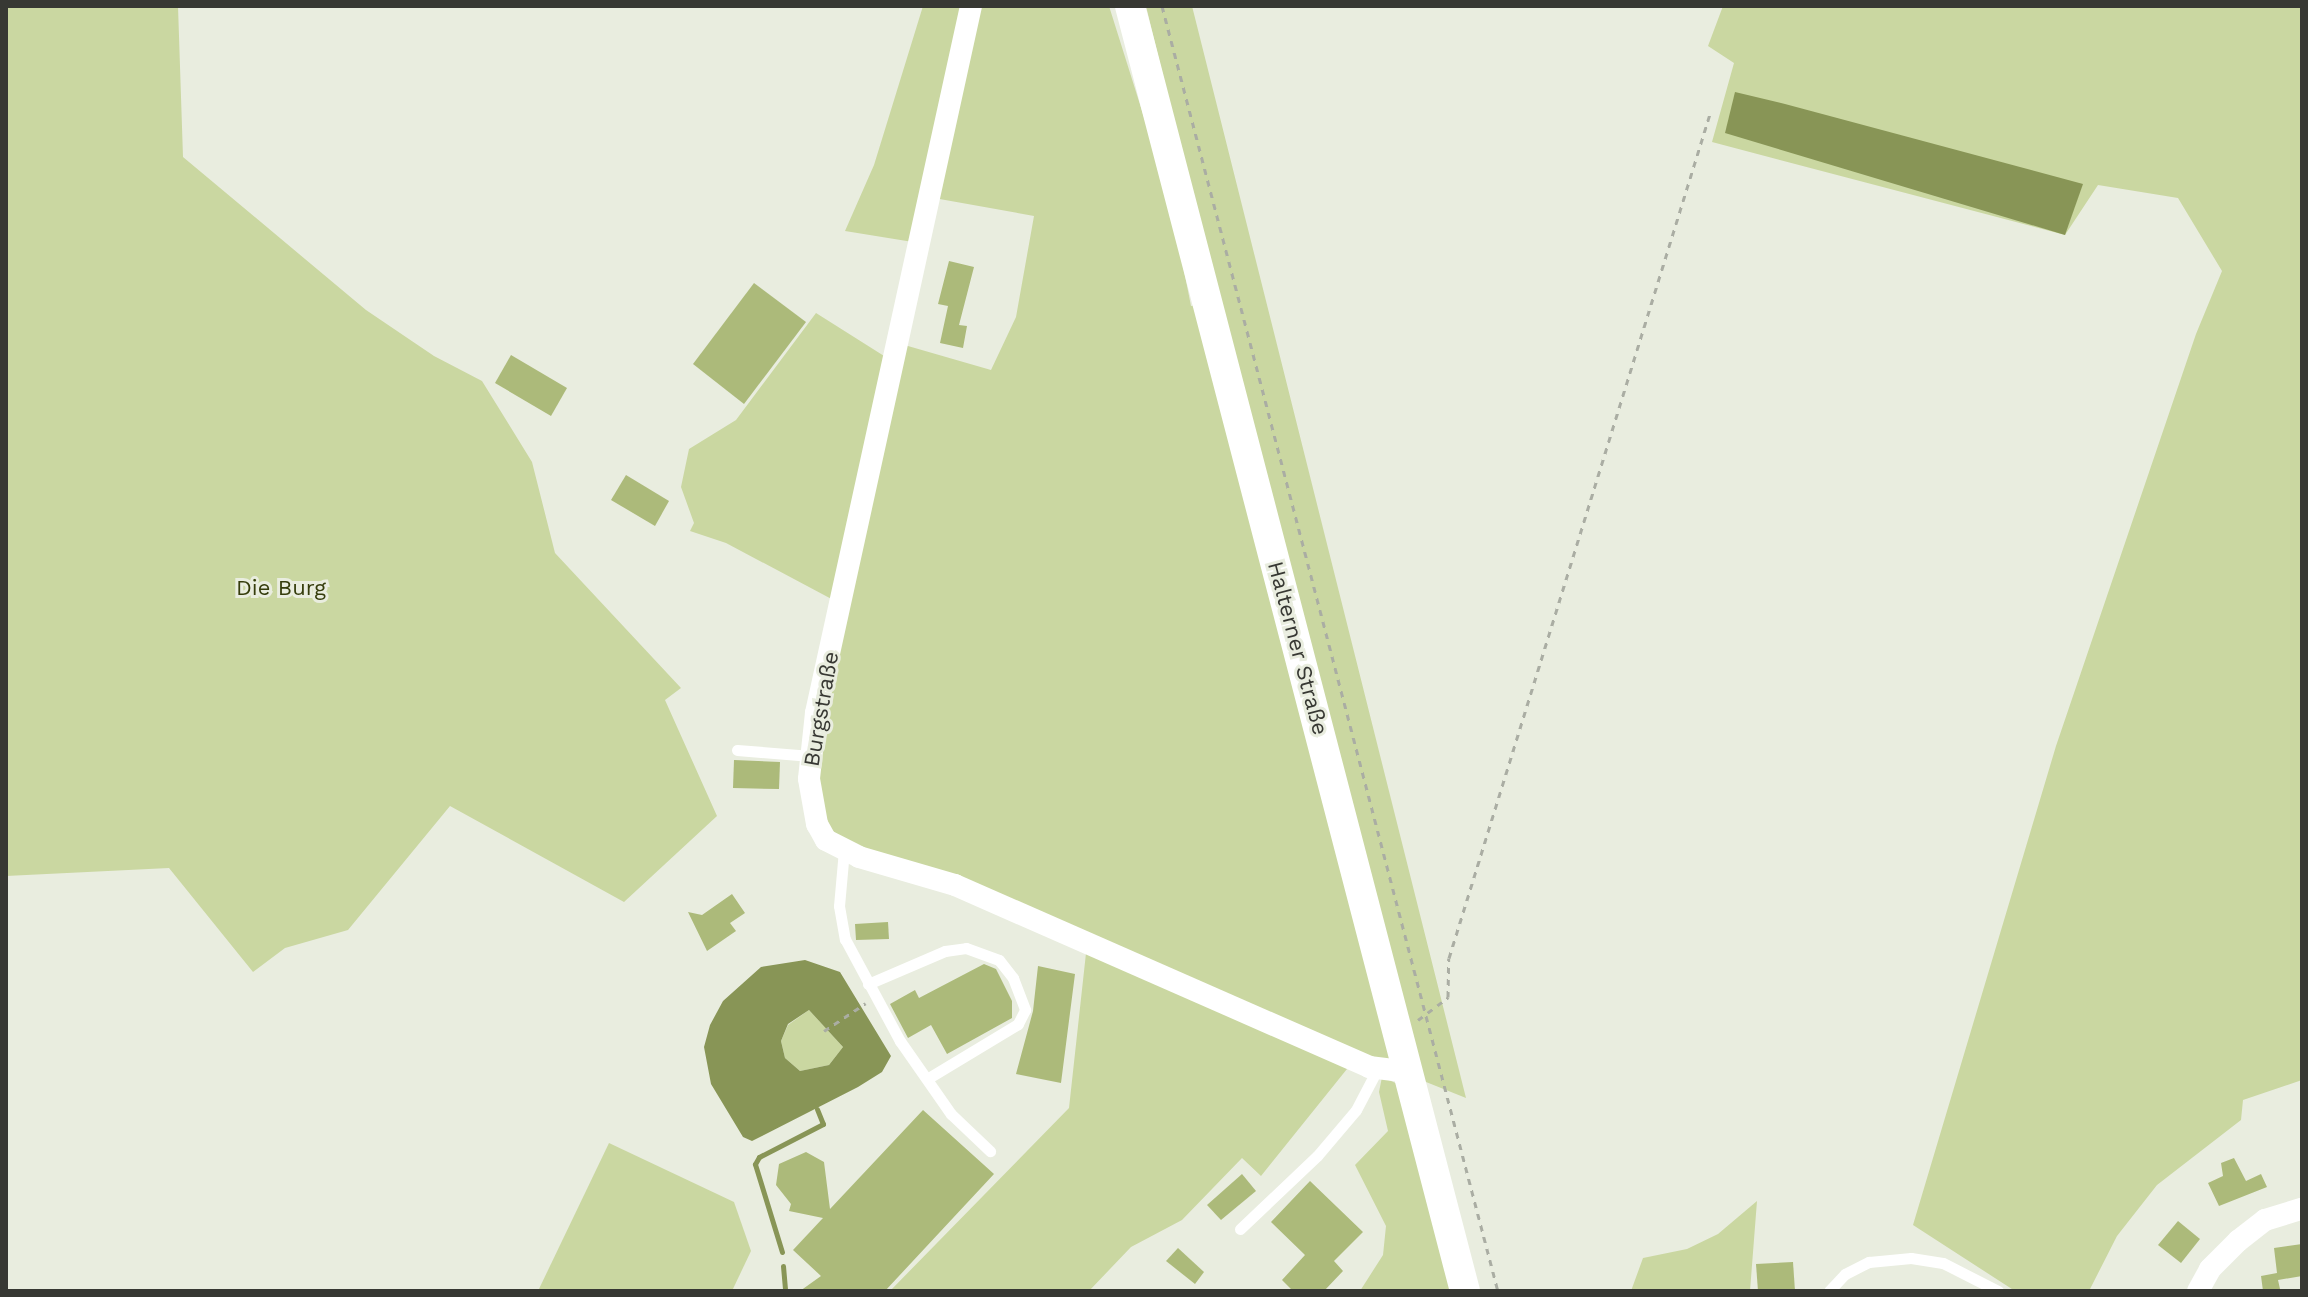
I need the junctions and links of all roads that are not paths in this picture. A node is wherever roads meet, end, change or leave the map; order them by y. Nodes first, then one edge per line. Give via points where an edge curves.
1 (971, 6) edge
2 (1130, 6) edge
3 (737, 750) dead end
4 (811, 756) junction
5 (844, 850) junction
6 (868, 984) junction
7 (1378, 1068) junction
8 (1410, 1072) junction
9 (927, 1079) junction
10 (990, 1151) dead end
11 (2302, 1209) edge
12 (1240, 1229) dead end
13 (1465, 1291) edge
14 (1829, 1291) edge
15 (1998, 1291) edge
16 (2198, 1291) edge

1 - 4 street, Burgstraße
2 - 8 main road, Halterner Straße
3 - 4 lane
4 - 5 street, Burgstraße via 810,803 817,824 826,840
5 - 6 lane via 839,906 845,939
5 - 7 street, Burgstraße via 955,885
6 - 9 lane
6 - 9 lane via 945,951 966,948 999,960 1013,978 1025,1010 1018,1024
7 - 8 street, Burgstraße
7 - 12 lane via 1356,1110 1317,1156
8 - 13 main road, Halterner Straße
9 - 10 lane via 951,1114
11 - 16 street via 2265,1220 2238,1241 2210,1269
14 - 15 lane via 1845,1274 1869,1262 1911,1258 1943,1263

